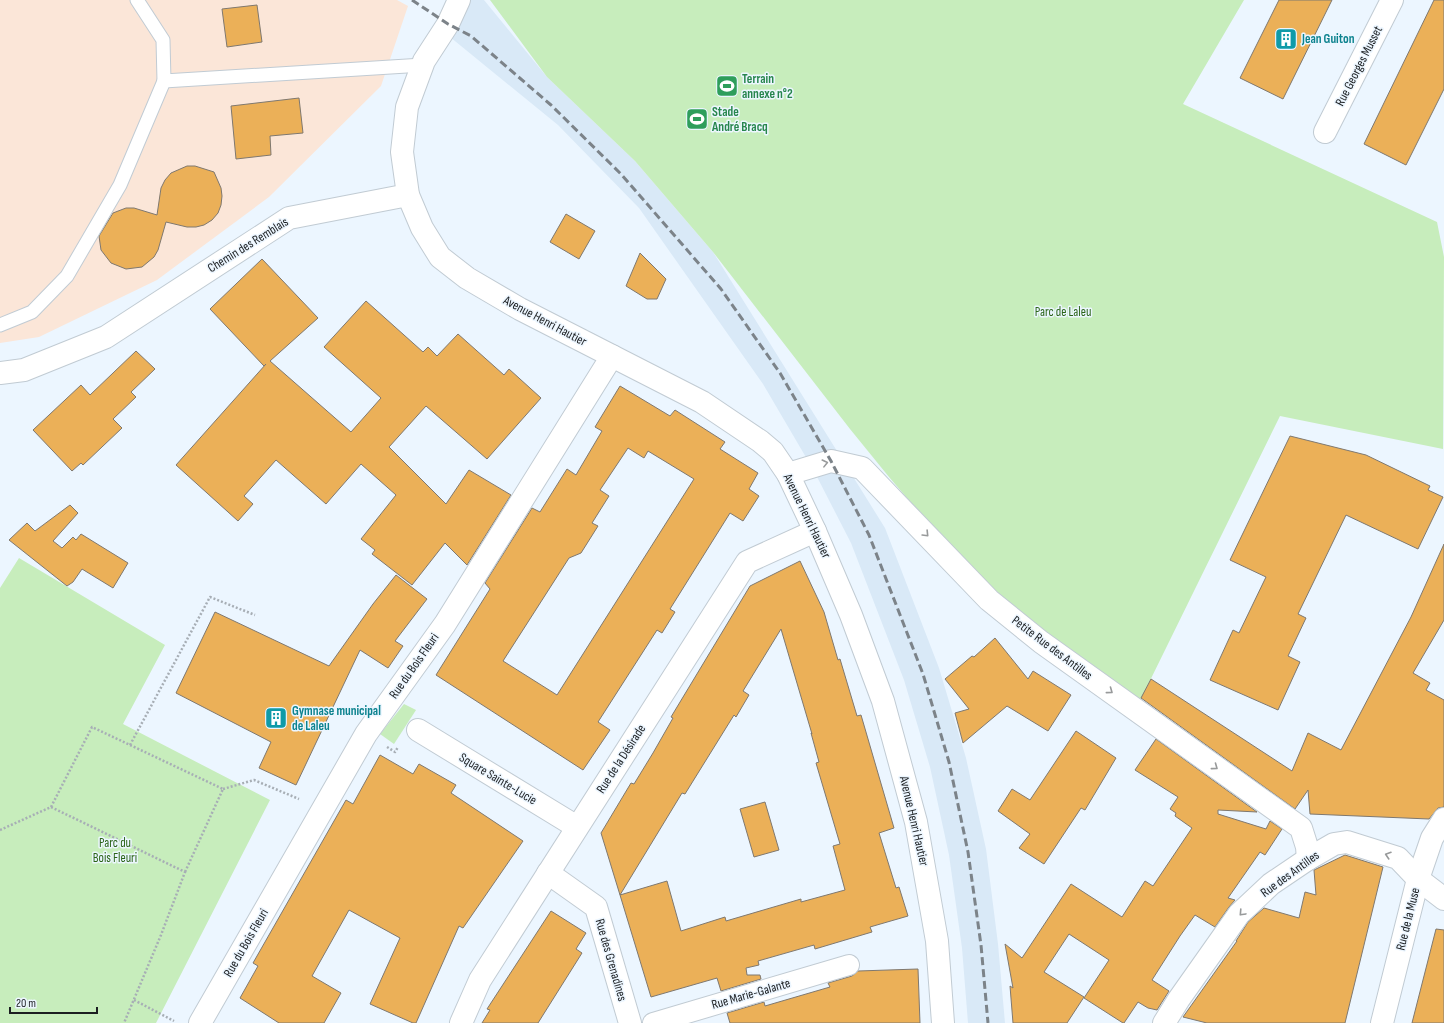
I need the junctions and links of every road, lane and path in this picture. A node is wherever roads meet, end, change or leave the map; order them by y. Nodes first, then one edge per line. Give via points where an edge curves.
1 (137, 0) edge
2 (459, 0) edge
3 (1392, 0) edge
4 (423, 65) junction
5 (164, 81) junction
6 (1325, 132) dead end
7 (408, 195) junction
8 (0, 325) edge
9 (612, 356) junction
10 (0, 373) edge
11 (788, 474) junction
12 (816, 530) junction
13 (255, 615) dead end
14 (418, 730) dead end
15 (130, 745) junction
16 (223, 789) junction
17 (51, 807) junction
18 (324, 810) junction
19 (1444, 819) edge
20 (577, 827) junction
21 (0, 830) edge
22 (1308, 859) junction
23 (185, 872) junction
24 (548, 873) junction
25 (1418, 878) junction
26 (1444, 899) edge
27 (849, 965) dead end
28 (134, 1000) junction
29 (124, 1023) edge
30 (177, 1023) edge
31 (200, 1023) edge
32 (461, 1023) edge
33 (630, 1023) edge
34 (653, 1023) edge
35 (943, 1023) edge
36 (1164, 1023) edge
37 (1382, 1023) edge

1 - 5 lane via 163,40
2 - 4 street via 448,24
3 - 6 street, Rue Georges Musset
4 - 5 lane
4 - 7 street via 407,107 402,144
5 - 8 lane via 120,185 67,276 32,312
7 - 9 street, Avenue Henri Hautier via 422,228 440,257 502,299
7 - 10 street, Chemin des Remblais via 289,218 106,337 24,370
9 - 11 street, Avenue Henri Hautier via 702,402 733,422 773,452
9 - 18 street, Rue du Bois Fleuri via 445,624 366,734
11 - 12 street, Avenue Henri Hautier
11 -> 22 street, Petite Rue des Antilles via 831,461 862,468 989,600 1030,633 1301,828
12 - 20 street, Rue de la Désirade via 746,562
12 - 35 street, Avenue Henri Hautier via 883,701 916,822 937,941
13 - 15 path via 210,597
14 - 20 street, Square Sainte-Lucie
15 - 16 path
15 - 17 path via 92,727
16 - 18 path via 254,780
16 - 23 path
17 - 21 path
17 - 23 path
18 - 31 street, Rue du Bois Fleuri
19 - 25 street, Rue de la Muse via 1432,838
20 - 24 street, Rue de la Désirade
25 -> 22 street, Rue des Antilles via 1398,858 1347,842 1334,844
22 -> 36 street, Rue des Antilles via 1271,884 1240,914
23 - 28 path
24 - 32 street, Rue de la Désirade via 480,980
24 - 33 street, Rue des Grenadines via 596,906
25 - 26 street, Rue des Antilles
25 - 37 street, Rue de la Muse
27 - 34 street, Rue Marie-Galante
28 - 29 path
28 - 30 path

